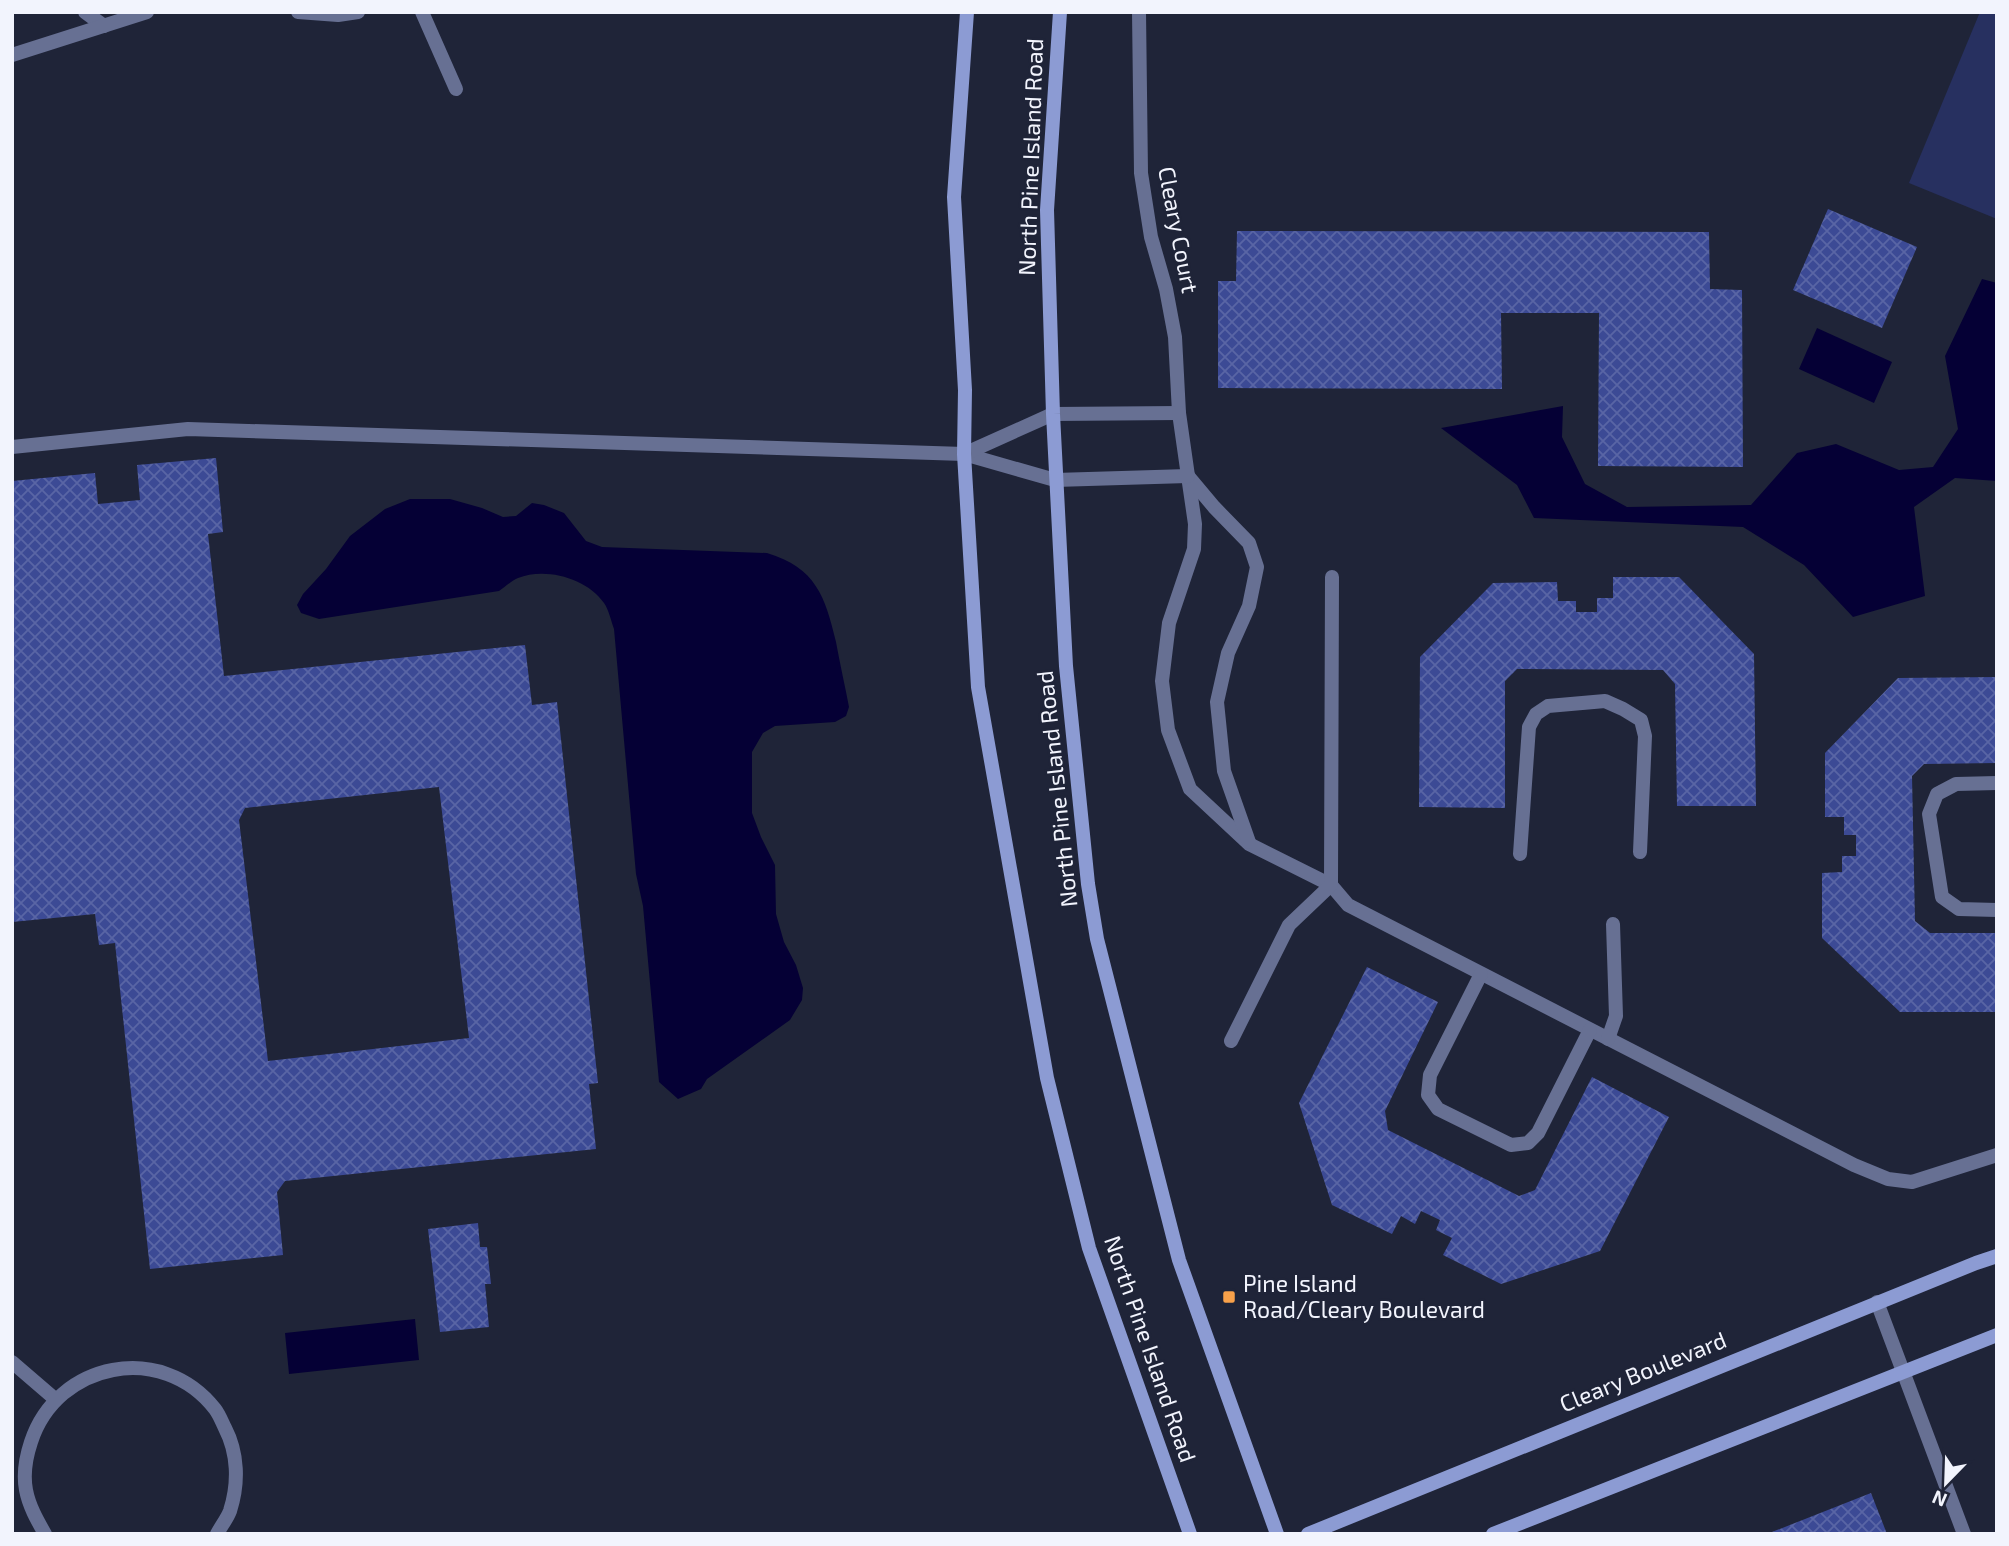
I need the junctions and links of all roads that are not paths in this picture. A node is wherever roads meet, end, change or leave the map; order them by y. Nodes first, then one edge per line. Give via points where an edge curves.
1 (85, 12) edge
2 (146, 12) edge
3 (298, 12) edge
4 (358, 12) edge
5 (422, 12) edge
6 (967, 12) edge
7 (1060, 12) edge
8 (1139, 12) edge
9 (104, 26) junction
10 (12, 55) edge
11 (456, 89) dead end
12 (1179, 413) junction
13 (1053, 414) junction
14 (12, 447) edge
15 (964, 454) junction
16 (1188, 476) junction
17 (1055, 480) junction
18 (1332, 577) dead end
19 (1997, 783) edge
20 (1249, 844) junction
21 (1640, 852) dead end
22 (1520, 855) dead end
23 (1331, 885) junction
24 (1997, 910) edge
25 (1613, 924) dead end
26 (1481, 974) junction
27 (1590, 1030) junction
28 (1608, 1039) junction
29 (1231, 1041) dead end
30 (1997, 1155) edge
31 (1997, 1256) edge
32 (1877, 1302) junction
33 (1997, 1335) edge
34 (12, 1362) edge
35 (1903, 1372) junction
36 (55, 1399) junction
37 (19, 1490) edge
38 (45, 1534) edge
39 (216, 1534) edge
40 (1190, 1534) edge
41 (1278, 1534) edge
42 (1308, 1534) edge
43 (1493, 1534) edge
44 (1964, 1534) edge

1 - 9 street
2 - 9 street
3 - 4 street
5 - 11 street
6 - 15 main road, North Pine Island Road via 954,197
7 - 13 main road, North Pine Island Road via 1047,210
8 - 12 street, Cleary Court via 1141,173 1175,337
9 - 10 street
12 - 13 street
12 - 16 street, Cleary Court
13 - 15 street
13 - 17 main road, North Pine Island Road
14 - 15 street via 188,429
15 - 17 street
15 - 40 main road, North Pine Island Road via 978,687 1047,1078 1089,1248
16 - 17 street
16 - 20 street, Cleary Court via 1194,549 1169,623 1162,681 1168,730 1190,789
16 - 20 street via 1249,543 1258,567 1249,606 1228,653 1217,702 1224,771
17 - 41 main road, North Pine Island Road via 1066,666 1097,939 1180,1260
18 - 23 street
19 - 24 street via 1956,784 1937,794 1929,814 1942,897 1959,909
20 - 23 street, Cleary Court
21 - 22 street via 1645,736 1641,720 1605,701 1548,706 1535,714 1529,727
23 - 26 street, Cleary Court via 1349,905
23 - 29 street via 1289,925
25 - 28 street via 1616,1016
26 - 27 street, Cleary Court
26 - 27 street via 1430,1075 1428,1095 1438,1108 1511,1145 1528,1143 1538,1133
27 - 28 street, Cleary Court
28 - 30 street, Cleary Court via 1888,1179 1912,1182
31 - 32 main road, Cleary Boulevard
32 - 35 street
32 - 42 main road, Cleary Boulevard
33 - 35 main road
34 - 36 street
35 - 43 main road
35 - 44 street
36 - 37 street via 36,1425
36 - 39 street via 84,1378 119,1368 155,1370 189,1384 215,1409 232,1441 237,1477 230,1512
37 - 38 street

